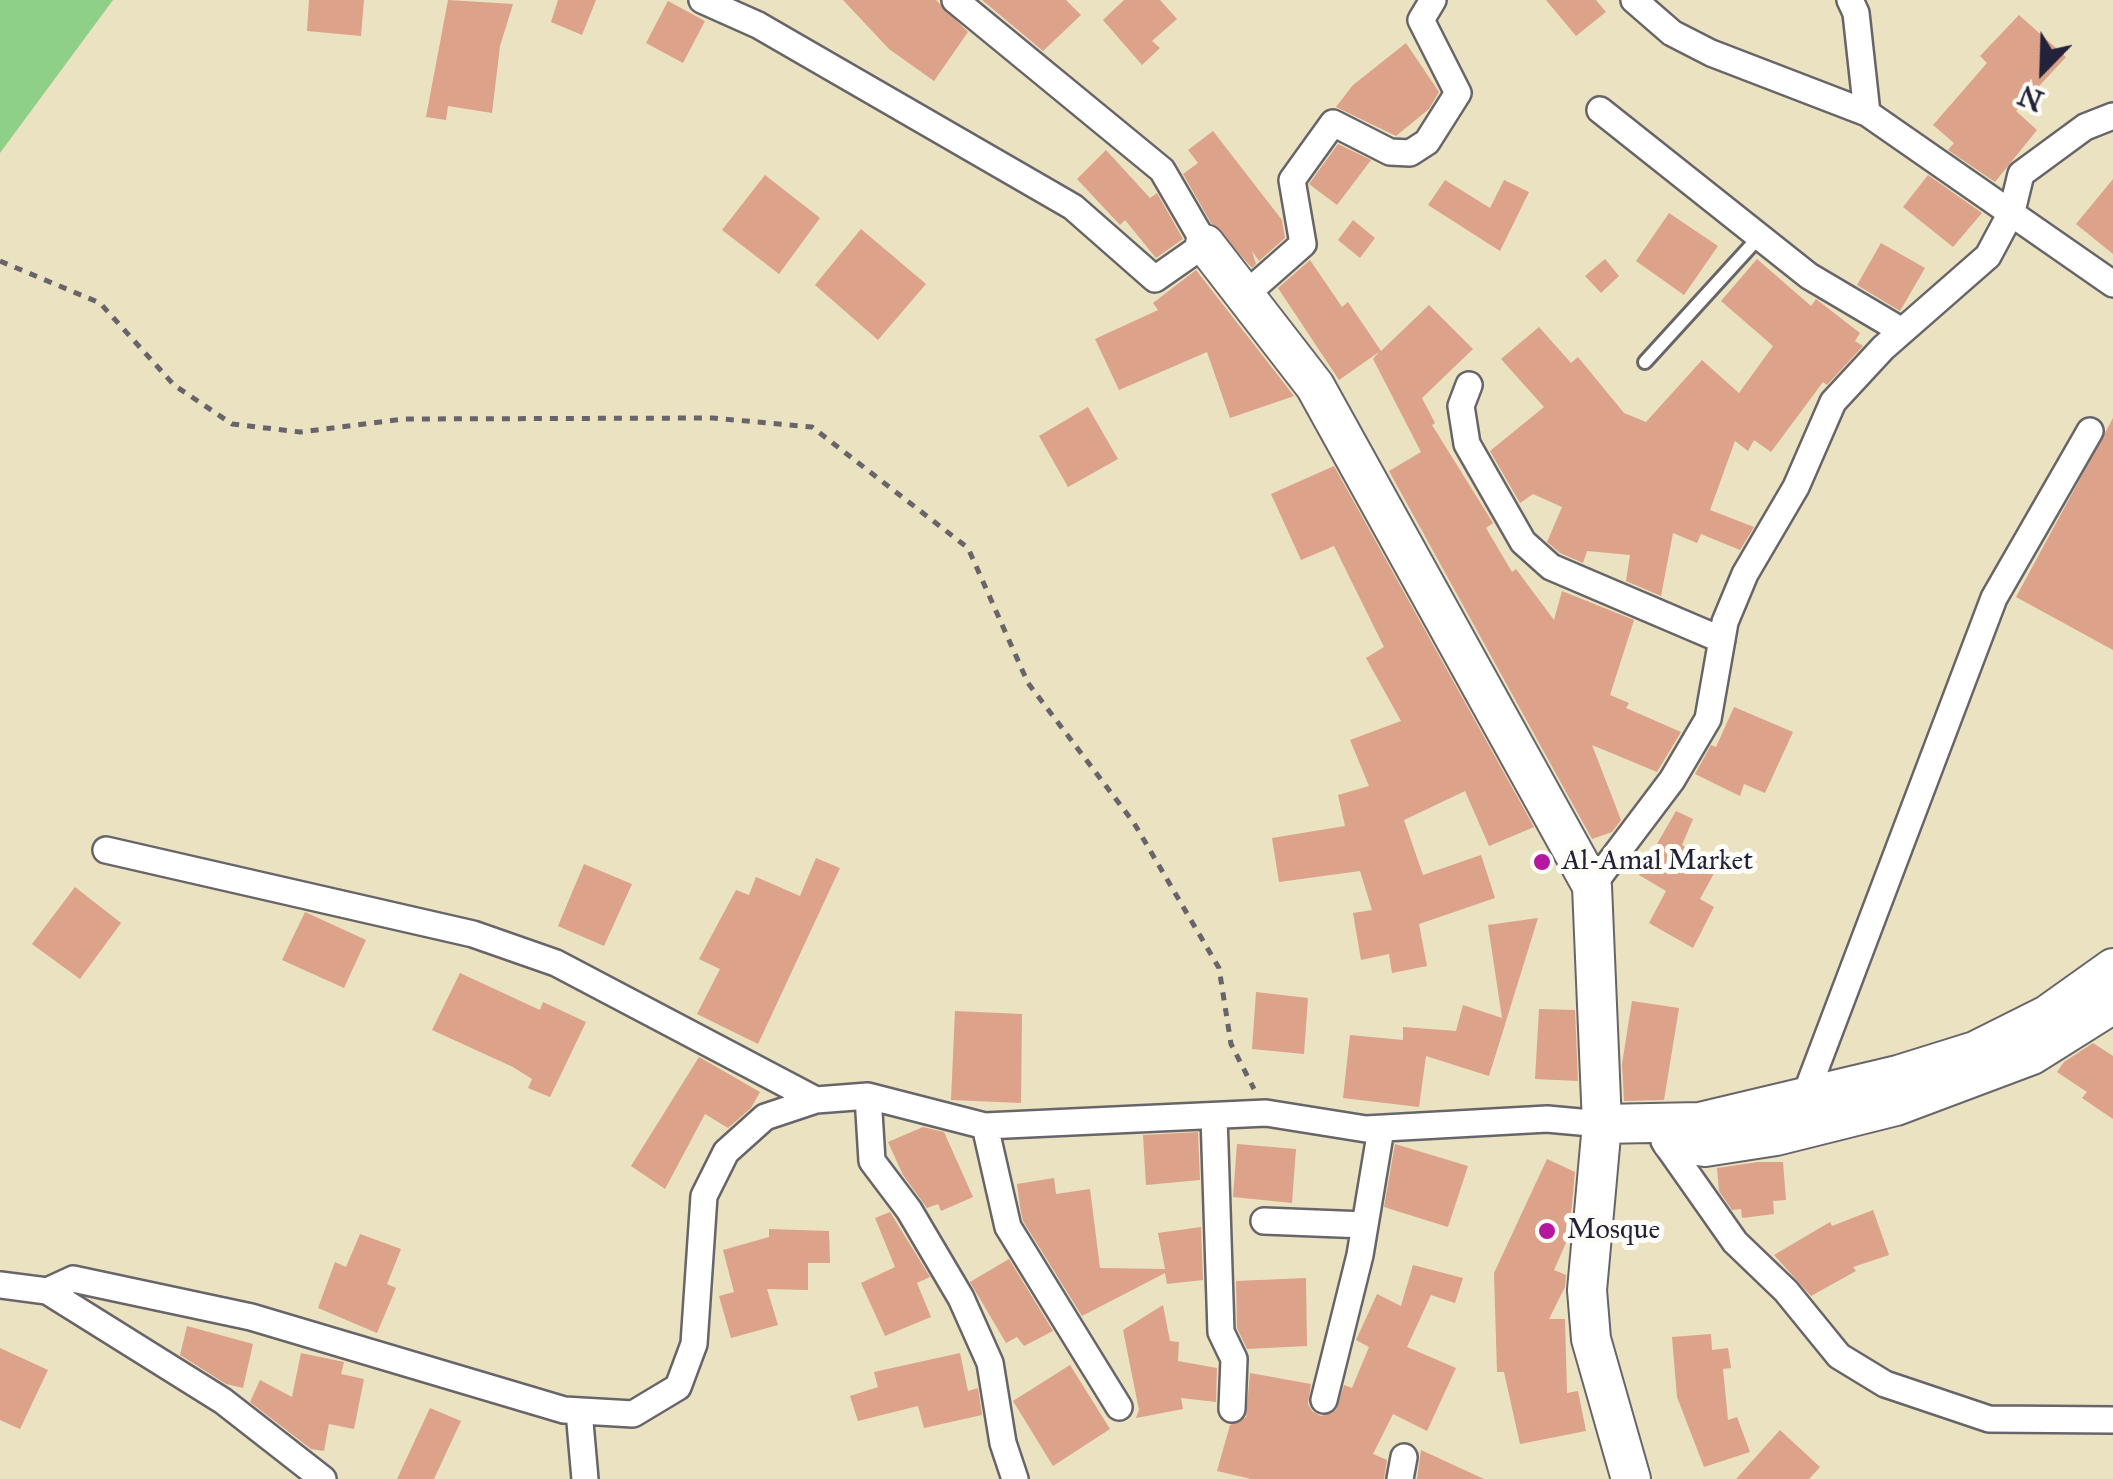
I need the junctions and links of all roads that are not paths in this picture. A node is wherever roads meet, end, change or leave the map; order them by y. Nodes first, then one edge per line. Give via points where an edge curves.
1 (702, 0) edge
2 (956, 0) edge
3 (1433, 0) edge
4 (1634, 0) edge
5 (1850, 0) edge
6 (1600, 110) dead end
7 (1867, 113) junction
8 (2113, 116) edge
9 (2012, 211) junction
10 (1760, 236) junction
11 (1205, 244) junction
12 (2113, 284) edge
13 (1245, 295) junction
14 (1902, 330) junction
15 (1645, 362) dead end
16 (1469, 385) dead end
17 (2090, 431) dead end
18 (1722, 640) junction
19 (106, 850) dead end
20 (1592, 886) junction
21 (2113, 968) edge
22 (2113, 1004) edge
23 (868, 1096) junction
24 (816, 1100) junction
25 (1809, 1112) junction
26 (1214, 1116) junction
27 (1602, 1124) junction
28 (985, 1126) junction
29 (1381, 1129) junction
30 (1664, 1141) junction
31 (1264, 1221) dead end
32 (1365, 1225) junction
33 (0, 1285) edge
34 (47, 1291) junction
35 (1324, 1400) dead end
36 (1119, 1407) dead end
37 (1232, 1409) dead end
38 (579, 1411) junction
39 (2113, 1420) edge
40 (1623, 1477) edge
41 (323, 1479) edge
42 (584, 1479) edge
43 (1015, 1479) edge

1 - 11 street via 758,25 1073,207 1156,280
2 - 11 street via 1162,170
3 - 13 street via 1421,20 1458,93 1428,142 1410,153 1390,152 1333,123 1292,180 1303,244
4 - 7 street via 1711,53
5 - 7 street
6 - 10 street
7 - 9 street
8 - 9 street via 2085,127 2021,174
9 - 12 street
9 - 14 street via 1988,256
10 - 14 street via 1809,276
10 - 15 lane
11 - 13 street
13 - 20 street via 1315,386
14 - 18 street via 1834,402 1796,488 1745,574
16 - 18 street via 1461,406 1466,444 1523,542 1551,567
17 - 25 street via 1994,598
18 - 20 street via 1708,719 1672,780
19 - 24 street via 473,934 556,962
20 - 27 street
21 - 25 street via 2047,1015 1975,1051
22 - 25 street via 2032,1056 1896,1106
23 - 24 street
23 - 28 street
23 - 43 street via 872,1161 909,1210 976,1330 990,1362
24 - 38 street via 752,1129 726,1152 704,1196 694,1344 678,1386 633,1414
25 - 27 street
25 - 30 street via 1706,1147
26 - 28 street
26 - 29 street via 1266,1113
26 - 37 street via 1222,1332 1234,1359
27 - 29 street via 1547,1119
27 - 30 street
27 - 40 street via 1587,1290 1591,1339
28 - 36 street via 1008,1227
29 - 32 street
30 - 39 street via 1735,1242 1839,1356 1886,1384 1989,1420
31 - 32 street
32 - 35 street
33 - 34 street
34 - 38 street via 74,1278 251,1318
34 - 41 street via 223,1401
38 - 42 street

